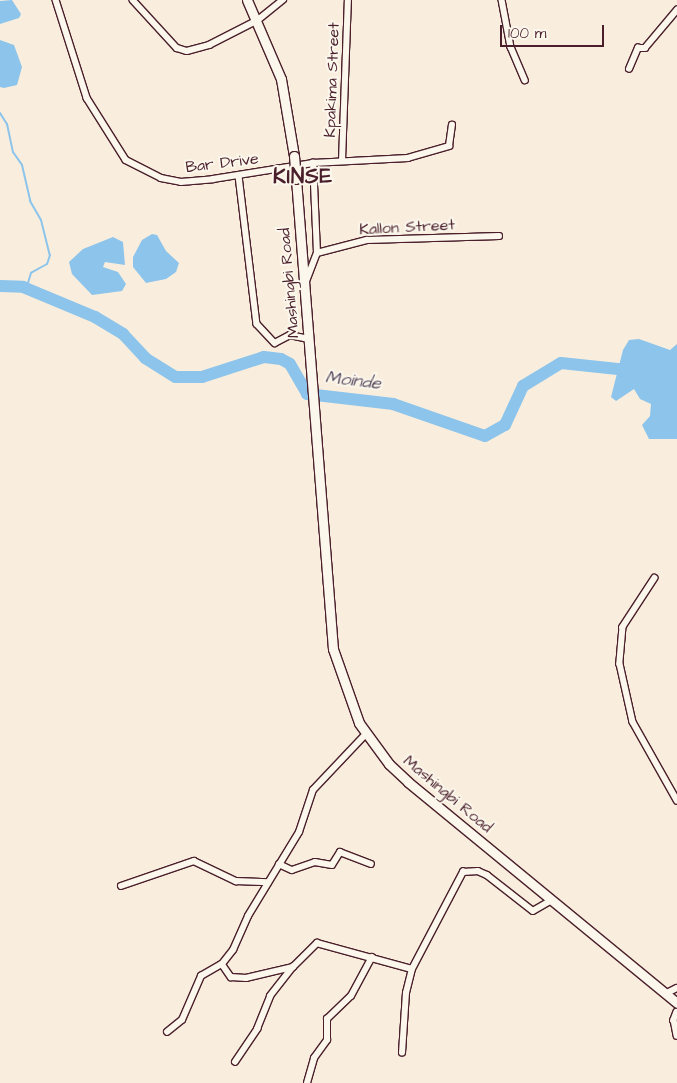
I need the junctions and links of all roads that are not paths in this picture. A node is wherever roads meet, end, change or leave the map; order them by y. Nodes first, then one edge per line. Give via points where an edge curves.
1 (56, 0) edge
2 (133, 0) edge
3 (247, 0) edge
4 (283, 0) edge
5 (348, 0) edge
6 (502, 0) edge
7 (677, 10) edge
8 (258, 20) junction
9 (629, 69) dead end
10 (525, 80) dead end
11 (452, 125) dead end
12 (342, 161) junction
13 (313, 163) junction
14 (239, 176) junction
15 (499, 236) dead end
16 (317, 253) junction
17 (305, 284) junction
18 (309, 339) junction
19 (654, 578) dead end
20 (366, 734) junction
21 (677, 800) edge
22 (279, 864) junction
23 (372, 864) dead end
24 (268, 882) junction
25 (121, 886) dead end
26 (552, 900) junction
27 (372, 957) junction
28 (222, 964) junction
29 (293, 967) junction
30 (412, 968) junction
31 (677, 988) edge
32 (667, 993) junction
33 (677, 1003) edge
34 (677, 1012) edge
35 (168, 1032) dead end
36 (677, 1036) edge
37 (402, 1053) dead end
38 (235, 1062) dead end
39 (308, 1083) edge

1 - 14 street, Bar Drive via 87,98 126,160 141,170 181,182
2 - 8 street via 182,50 208,45
3 - 8 main road
4 - 8 street
5 - 12 street, Kpakima Street
6 - 10 street via 511,47
7 - 9 street via 645,48 638,48
8 - 17 main road, Mashingbi Road, bridge via 284,91 294,156
11 - 12 street, Bar Drive via 449,146 408,158
12 - 13 street, Bar Drive
13 - 14 street, Bar Drive
13 - 16 street
14 - 18 street via 257,324 275,343 290,335
15 - 16 street, Kallon Street via 367,240
16 - 17 street
17 - 18 main road, Mashingbi Road
18 - 20 main road, Mashingbi Road via 333,649 339,674
19 - 21 street via 623,627 620,664 633,722
20 - 22 street via 313,790 298,832
20 - 26 main road, Mashingbi Road via 408,782
22 - 23 street via 292,870 315,862 332,865 340,852
22 - 24 street
24 - 25 street via 236,881 194,861
24 - 28 street
26 - 30 street via 533,911 487,875 463,872
26 - 32 main road, Mashingbi Road
27 - 29 street via 317,943
27 - 30 street
27 - 39 street via 351,996 327,1019 327,1040 314,1058
28 - 29 street via 231,977
28 - 35 street via 201,976 182,1020
29 - 38 street via 270,996 257,1029
30 - 37 street via 406,994
31 - 32 street
32 - 33 main road, Mashingbi Road
34 - 36 street

